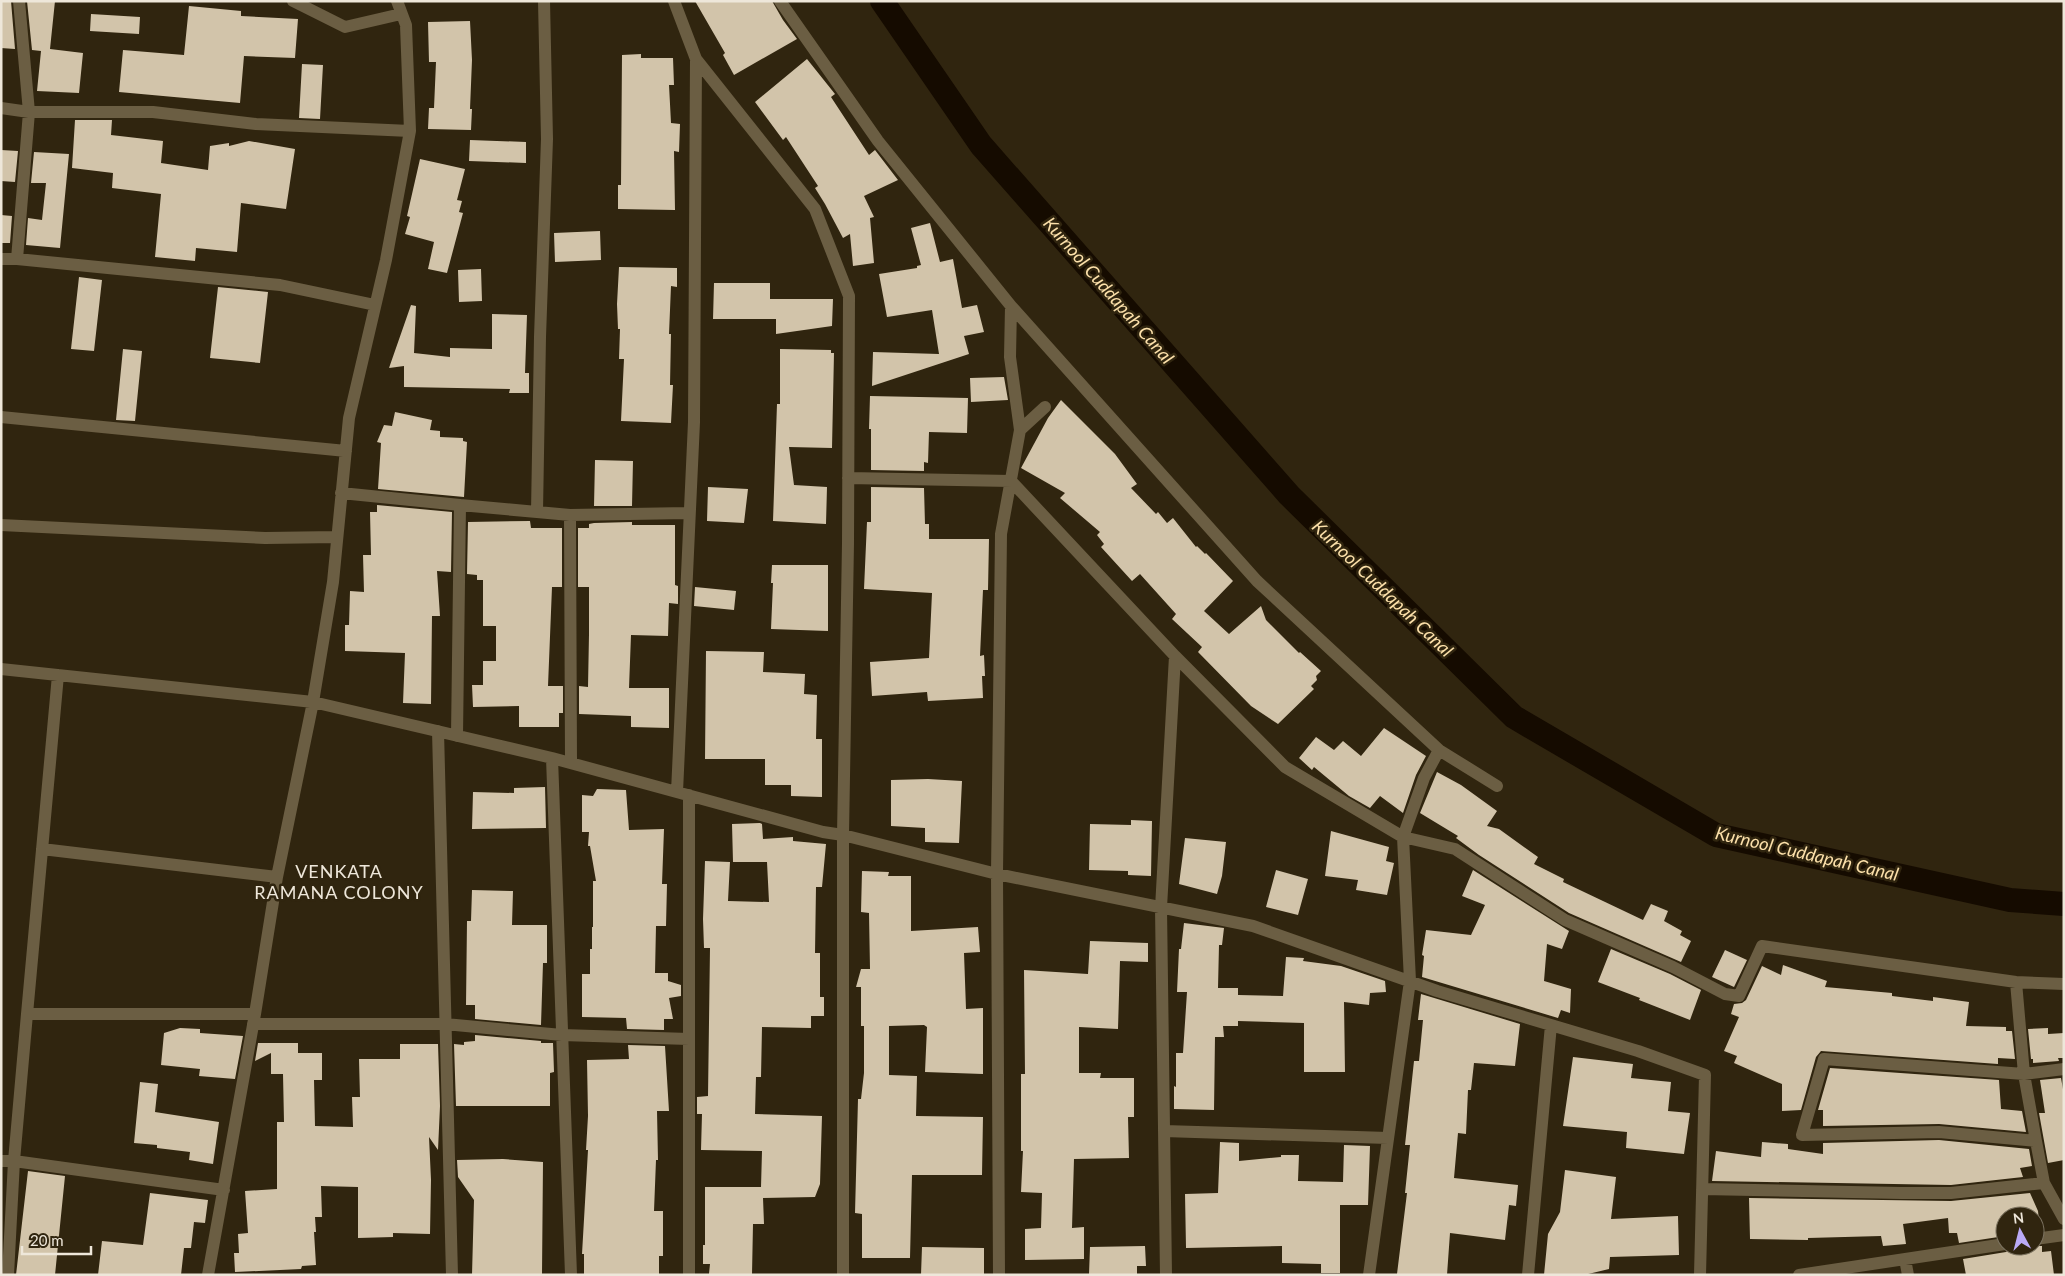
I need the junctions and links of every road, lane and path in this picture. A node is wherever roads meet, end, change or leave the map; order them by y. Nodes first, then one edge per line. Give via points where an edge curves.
1 (19, 1) edge
2 (293, 1) edge
3 (544, 1) edge
4 (674, 1) edge
5 (780, 1) edge
6 (399, 7) edge
7 (696, 59) junction
8 (1, 108) edge
9 (29, 112) junction
10 (410, 131) junction
11 (1, 258) edge
12 (17, 259) junction
13 (375, 304) junction
14 (1011, 306) junction
15 (1045, 407) dead end
16 (1, 417) edge
17 (1020, 430) junction
18 (346, 451) junction
19 (848, 478) junction
20 (1011, 482) junction
21 (342, 493) junction
22 (460, 505) junction
23 (537, 512) junction
24 (688, 513) junction
25 (570, 515) junction
26 (1, 525) edge
27 (337, 537) junction
28 (1175, 656) junction
29 (1, 669) edge
30 (58, 675) junction
31 (313, 702) junction
32 (438, 732) junction
33 (457, 736) junction
34 (1439, 750) junction
35 (552, 758) junction
36 (571, 763) junction
37 (1497, 786) dead end
38 (683, 793) junction
39 (843, 835) junction
40 (1403, 837) junction
41 (42, 849) junction
42 (998, 874) junction
43 (277, 877) junction
44 (1161, 908) junction
45 (1410, 981) junction
46 (2016, 982) junction
47 (2064, 984) edge
48 (27, 1014) junction
49 (254, 1019) junction
50 (446, 1024) junction
51 (1551, 1025) junction
52 (562, 1035) junction
53 (689, 1039) junction
54 (2064, 1069) edge
55 (2024, 1074) junction
56 (1164, 1131) junction
57 (1388, 1138) junction
58 (2036, 1141) junction
59 (8, 1161) edge
60 (2044, 1183) junction
61 (1702, 1189) junction
62 (224, 1190) junction
63 (2064, 1220) edge
64 (2064, 1235) edge
65 (2045, 1238) edge
66 (1995, 1246) edge
67 (1905, 1259) junction
68 (8, 1275) edge
69 (208, 1275) edge
70 (452, 1275) edge
71 (572, 1275) edge
72 (689, 1275) edge
73 (842, 1275) edge
74 (999, 1275) edge
75 (1166, 1275) edge
76 (1369, 1275) edge
77 (1528, 1275) edge
78 (1700, 1275) edge
79 (1799, 1275) edge
80 (1908, 1275) edge

1 - 9 street
2 - 6 street via 345,27
3 - 23 street via 547,139
4 - 7 street
5 - 14 street via 878,141
6 - 10 street via 406,25
7 - 19 street via 815,209 849,296
7 - 24 street via 694,422
8 - 9 street
9 - 10 street via 153,112 256,124
9 - 12 street
10 - 13 street
11 - 12 street
12 - 13 street via 280,284
13 - 18 street via 349,418
14 - 17 street via 1010,358
14 - 34 street via 1258,581
15 - 17 street
16 - 18 street
17 - 20 street
18 - 21 street
19 - 20 street
19 - 39 street
20 - 28 street
20 - 42 street via 1001,534
21 - 22 street
21 - 27 street
22 - 23 street
22 - 33 street
23 - 25 street
24 - 25 street
24 - 38 street
25 - 36 street
26 - 27 street via 265,538
27 - 31 street via 333,582
28 - 40 street via 1285,767
28 - 44 street
29 - 30 street
30 - 31 street
30 - 41 street
31 - 32 street
31 - 43 street
32 - 33 street
32 - 50 street
33 - 35 street
34 - 37 street
34 - 40 street via 1424,778
35 - 36 street
35 - 52 street
36 - 38 street
38 - 39 street
38 - 53 street
39 - 42 street
39 - 73 street
40 - 45 street
40 - 46 street via 1455,849 1565,920 1674,967 1725,994 1739,996 1762,946
41 - 43 street
41 - 48 street
42 - 44 street
42 - 74 street
43 - 49 street
44 - 45 street via 1253,926
44 - 56 street
45 - 51 street
45 - 57 street
46 - 47 street
46 - 55 street
48 - 49 street
48 - 59 street
49 - 50 street
49 - 62 street
50 - 52 street
50 - 70 street
51 - 61 street via 1705,1075
51 - 77 street
52 - 53 street
52 - 71 street
53 - 72 street
54 - 55 street
55 - 58 street
55 - 58 street via 1824,1059 1802,1135 1939,1132
56 - 57 street
56 - 75 street
57 - 76 street
58 - 60 street
59 - 62 street
59 - 68 street
60 - 61 street via 1951,1193
60 - 63 street
61 - 78 street
62 - 69 street
64 - 65 street
66 - 67 street
67 - 79 street
67 - 80 street

